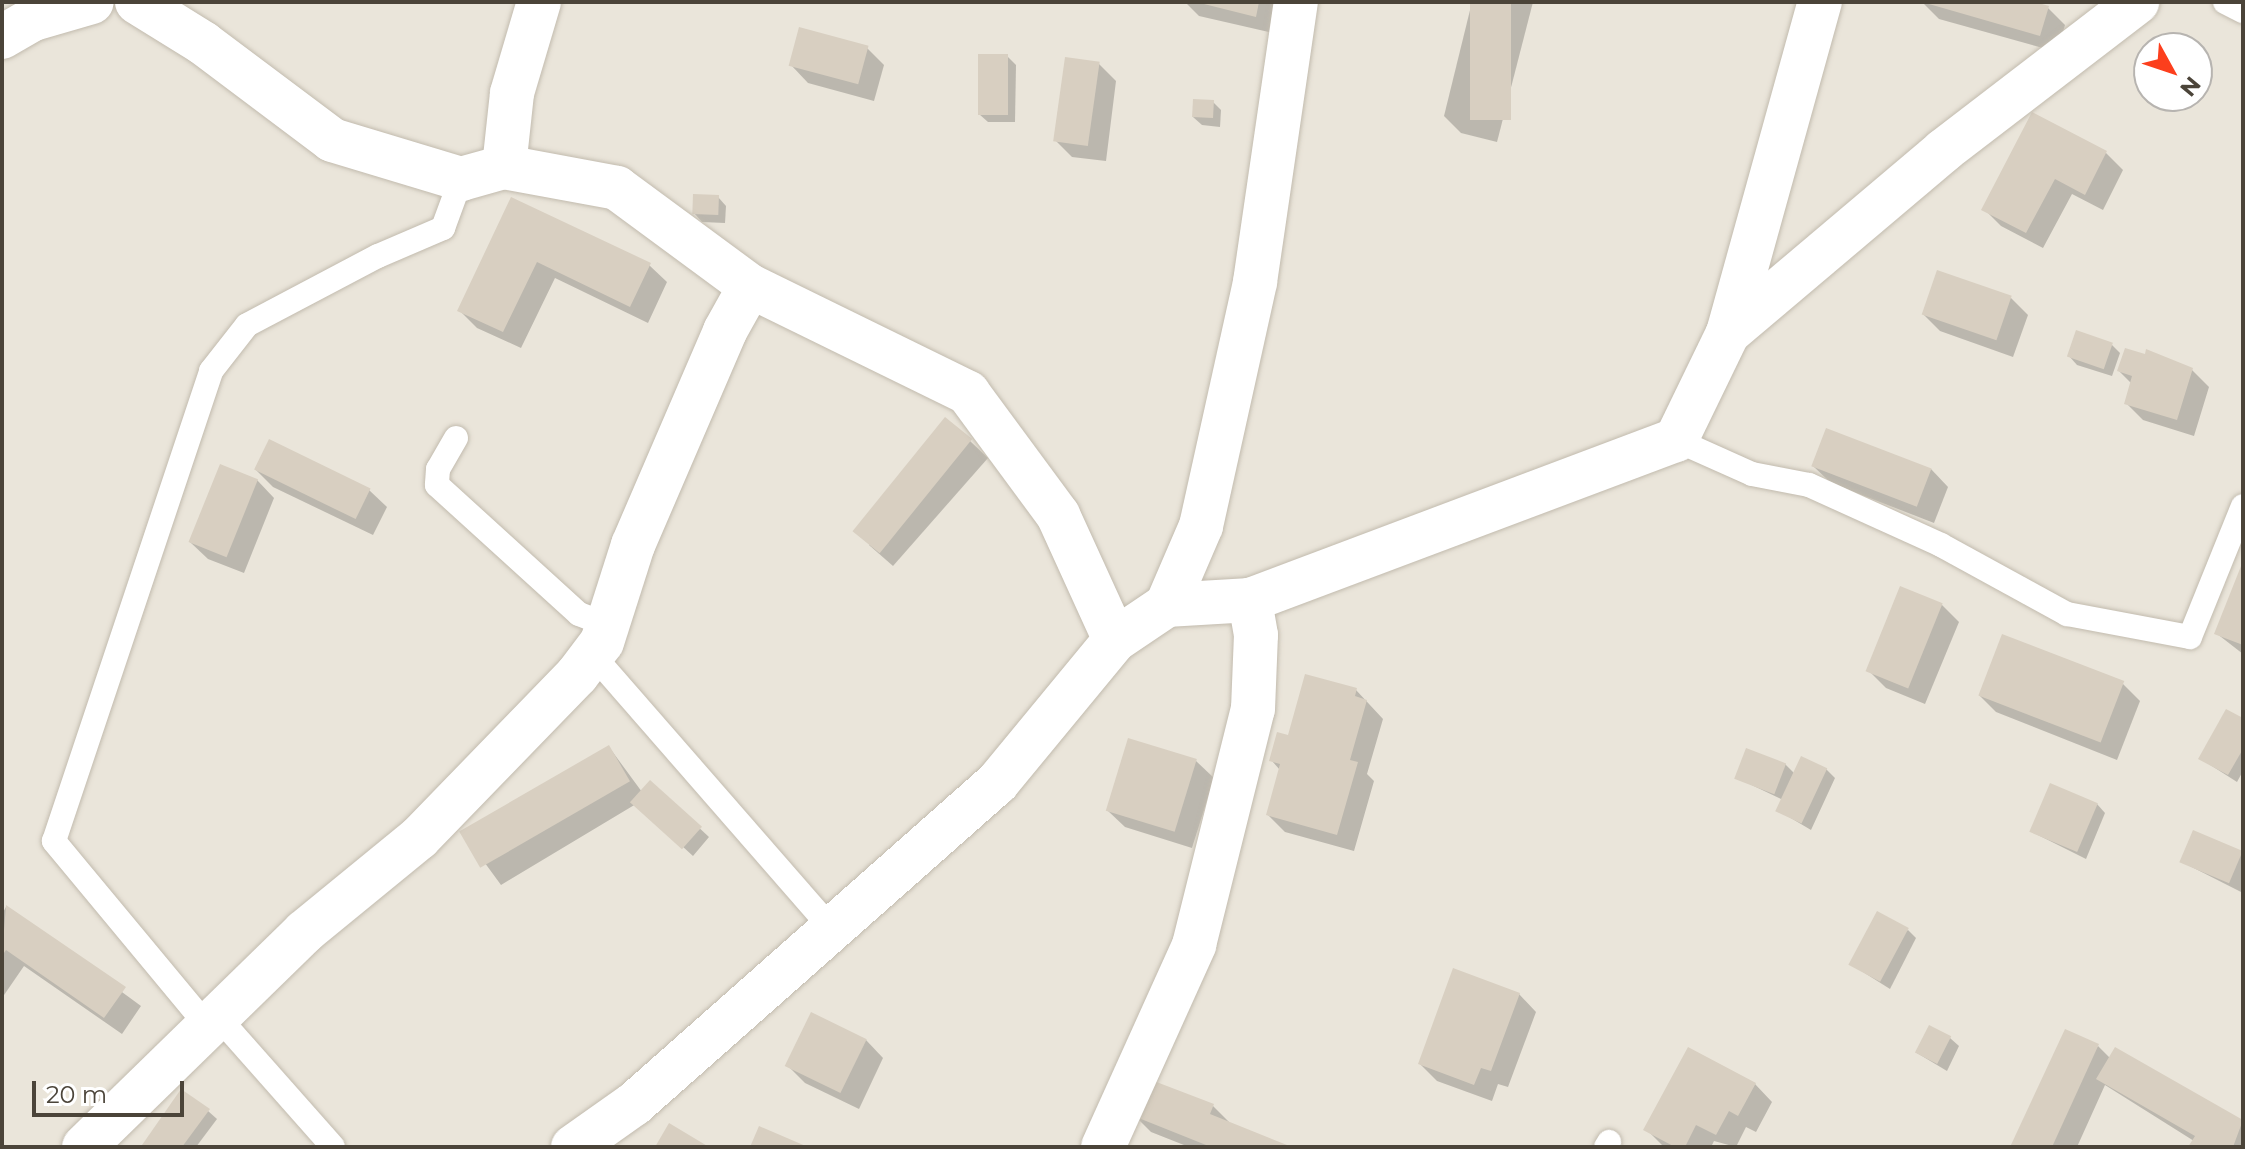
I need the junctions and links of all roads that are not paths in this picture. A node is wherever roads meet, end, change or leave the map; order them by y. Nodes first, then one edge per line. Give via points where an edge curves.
1 (92, 2) edge
2 (137, 2) edge
3 (539, 2) edge
4 (1296, 2) edge
5 (1820, 2) edge
6 (2137, 2) edge
7 (2225, 2) edge
8 (2243, 11) edge
9 (2, 37) edge
10 (504, 167) junction
11 (461, 179) junction
12 (750, 286) junction
13 (1728, 333) junction
14 (456, 438) dead end
15 (1676, 440) junction
16 (2243, 506) edge
17 (1250, 600) junction
18 (1167, 605) junction
19 (600, 640) junction
20 (1115, 640) junction
21 (831, 928) junction
22 (214, 1023) junction
23 (84, 1147) edge
24 (333, 1147) edge
25 (573, 1147) edge
26 (1103, 1147) edge

1 - 9 street via 33,19
2 - 11 street via 203,43 332,140
3 - 10 street via 512,93
4 - 18 street via 1255,282 1201,526
5 - 13 street
6 - 13 street via 1943,151
7 - 8 lane
10 - 11 street
10 - 12 street via 617,188
11 - 22 lane via 443,228 247,325 211,371 54,841
12 - 19 street via 633,545
12 - 20 street via 968,393 1058,515
13 - 15 street
14 - 19 lane via 438,469 437,485 579,614
15 - 16 lane via 1752,474 1809,485 1941,545 2067,614 2190,637
15 - 17 street
17 - 18 street
17 - 26 street via 1256,635 1253,709 1194,945
18 - 20 street
19 - 21 lane
19 - 22 street via 419,838 304,932
20 - 21 street via 997,783
21 - 25 street via 634,1104
22 - 23 street
22 - 24 lane

